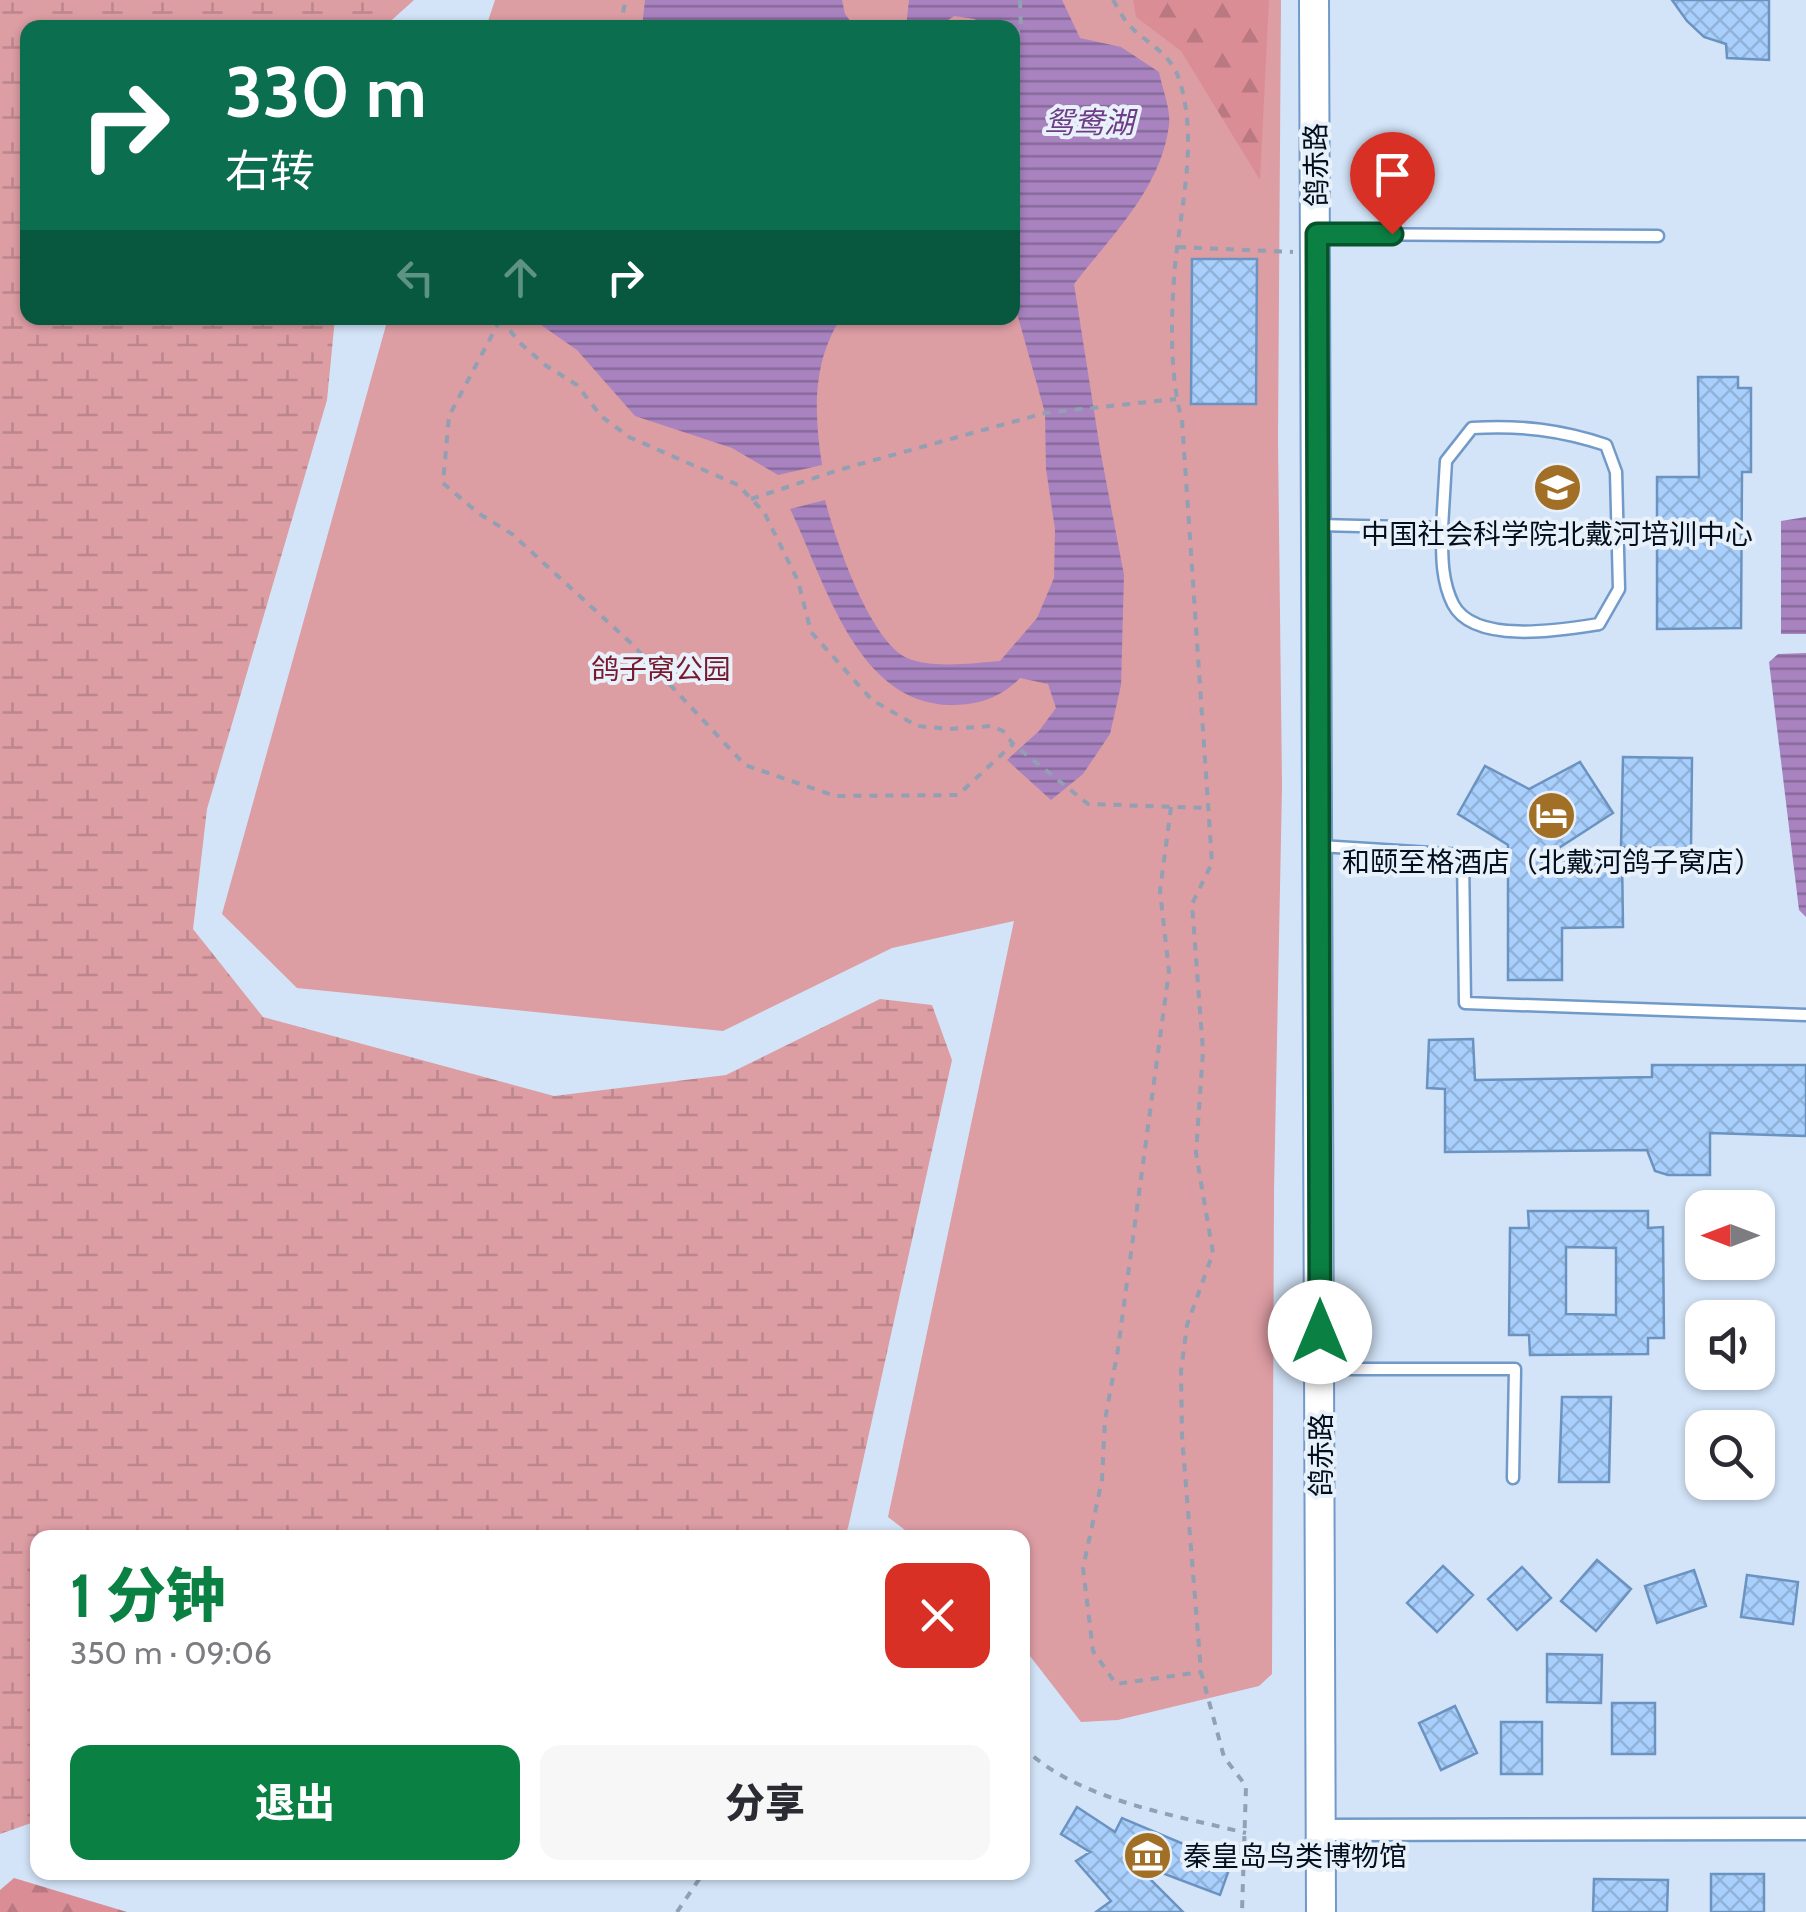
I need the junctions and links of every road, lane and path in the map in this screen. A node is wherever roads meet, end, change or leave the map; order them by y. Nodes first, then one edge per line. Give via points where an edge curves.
1 (1020, 0) edge
2 (1113, 0) edge
3 (1314, 0) edge
4 (1020, 30) edge
5 (1658, 236) dead end
6 (1317, 244) junction
7 (1178, 247) junction
8 (497, 325) edge
9 (505, 325) edge
10 (1176, 399) junction
11 (751, 499) junction
12 (1318, 525) junction
13 (1442, 528) junction
14 (1013, 744) junction
15 (1171, 807) junction
16 (1208, 808) junction
17 (1319, 846) junction
18 (1806, 1014) edge
19 (1321, 1369) junction
20 (1514, 1478) dead end
21 (1201, 1672) junction
22 (1030, 1754) edge
23 (1806, 1828) edge
24 (1322, 1830) junction
25 (1246, 1833) junction
26 (699, 1880) edge
27 (677, 1912) edge
28 (1242, 1912) edge
29 (1322, 1912) edge

1 - 4 path
2 - 7 path via 1180,78 1188,123
3 - 6 main road, 鸽赤路
5 - 6 lane
6 - 7 path
6 - 12 main road, 鸽赤路
7 - 10 path
8 - 14 path via 449,416 443,483 512,534 632,644 745,765 835,796 958,795
9 - 11 path via 577,385 600,416 630,437 738,485
10 - 11 path via 1045,413
10 - 16 path
11 - 14 path via 793,569 811,632 872,700 917,726 991,726
12 - 13 lane
12 - 17 main road, 鸽赤路
13 - 13 lane via 1442,569 1454,607 1478,626 1543,633 1599,624 1619,589 1616,472 1606,445 1517,425 1472,428 1446,460
14 - 15 path via 1088,804
15 - 16 path
15 - 21 path via 1160,892 1169,971 1102,1480 1082,1568 1092,1651 1116,1684
16 - 21 path via 1212,863 1192,904 1203,1051 1196,1153 1213,1253 1187,1325 1181,1371
17 - 18 lane via 1463,855 1464,1004
17 - 19 main road, 鸽赤路
19 - 20 lane via 1515,1369
19 - 24 main road, 鸽赤路
21 - 25 path via 1224,1756 1246,1786
22 - 25 path via 1114,1801
23 - 24 street
24 - 29 main road, 鸽赤路
25 - 28 path
26 - 27 path

